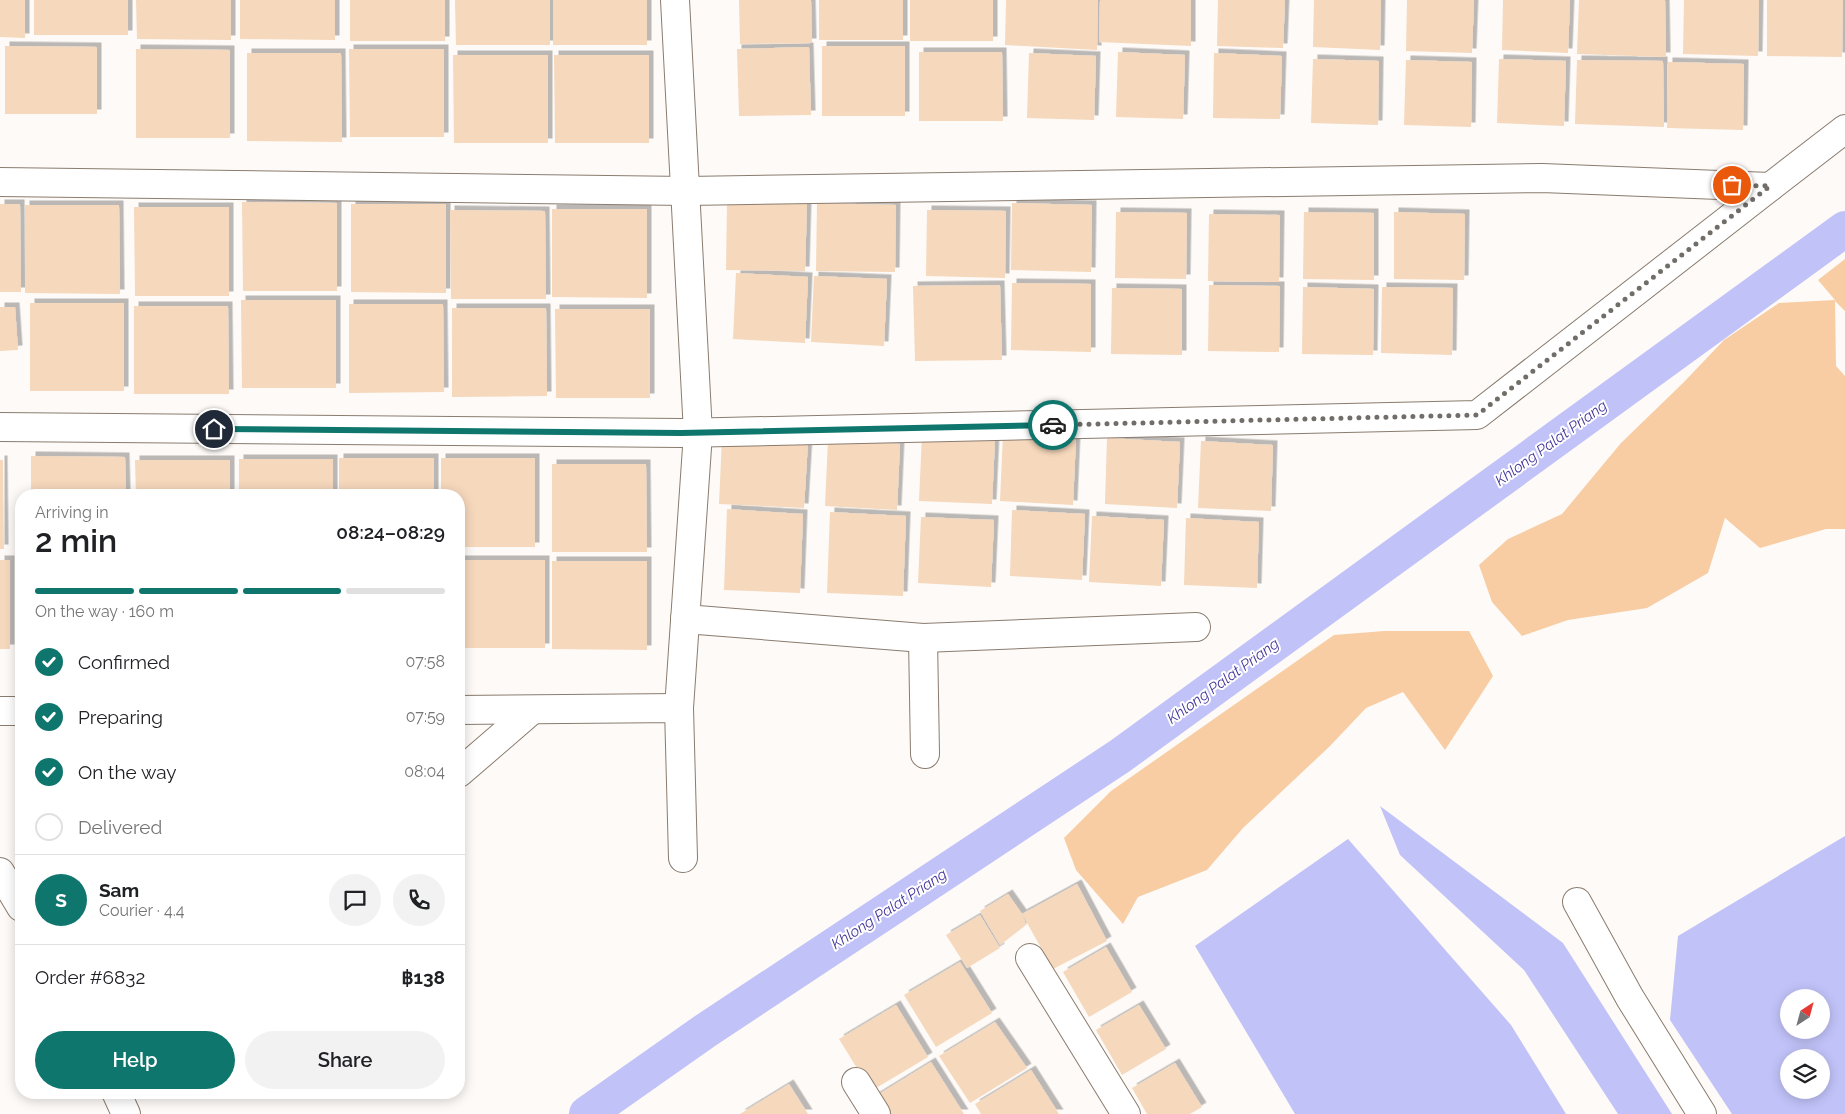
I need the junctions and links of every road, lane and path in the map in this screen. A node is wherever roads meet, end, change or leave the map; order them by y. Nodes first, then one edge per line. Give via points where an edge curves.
1 (676, 0) edge
2 (1845, 129) edge
3 (0, 182) edge
4 (1770, 186) junction
5 (687, 191) junction
6 (0, 427) edge
7 (698, 433) junction
8 (685, 619) junction
9 (1196, 627) dead end
10 (923, 638) junction
11 (679, 708) junction
12 (465, 710) edge
13 (532, 710) junction
14 (0, 711) edge
15 (15, 711) edge
16 (925, 754) dead end
17 (465, 768) edge
18 (683, 858) dead end
19 (0, 872) edge
20 (15, 897) edge
21 (1577, 902) dead end
22 (1030, 958) dead end
23 (856, 1082) dead end
24 (119, 1099) edge
25 (126, 1114) edge
26 (876, 1114) edge
27 (1126, 1114) edge
28 (1702, 1114) edge

1 - 5 street
2 - 4 street
3 - 5 street
4 - 5 street via 1542,178
4 - 7 street via 1477,415
5 - 7 street
6 - 7 street
7 - 8 street
8 - 10 street
8 - 11 street
9 - 10 street
10 - 16 street
11 - 13 street
11 - 18 street
12 - 13 street
13 - 17 street
14 - 15 street
19 - 20 street
21 - 28 street via 1630,998
22 - 27 street
23 - 26 street
24 - 25 street

